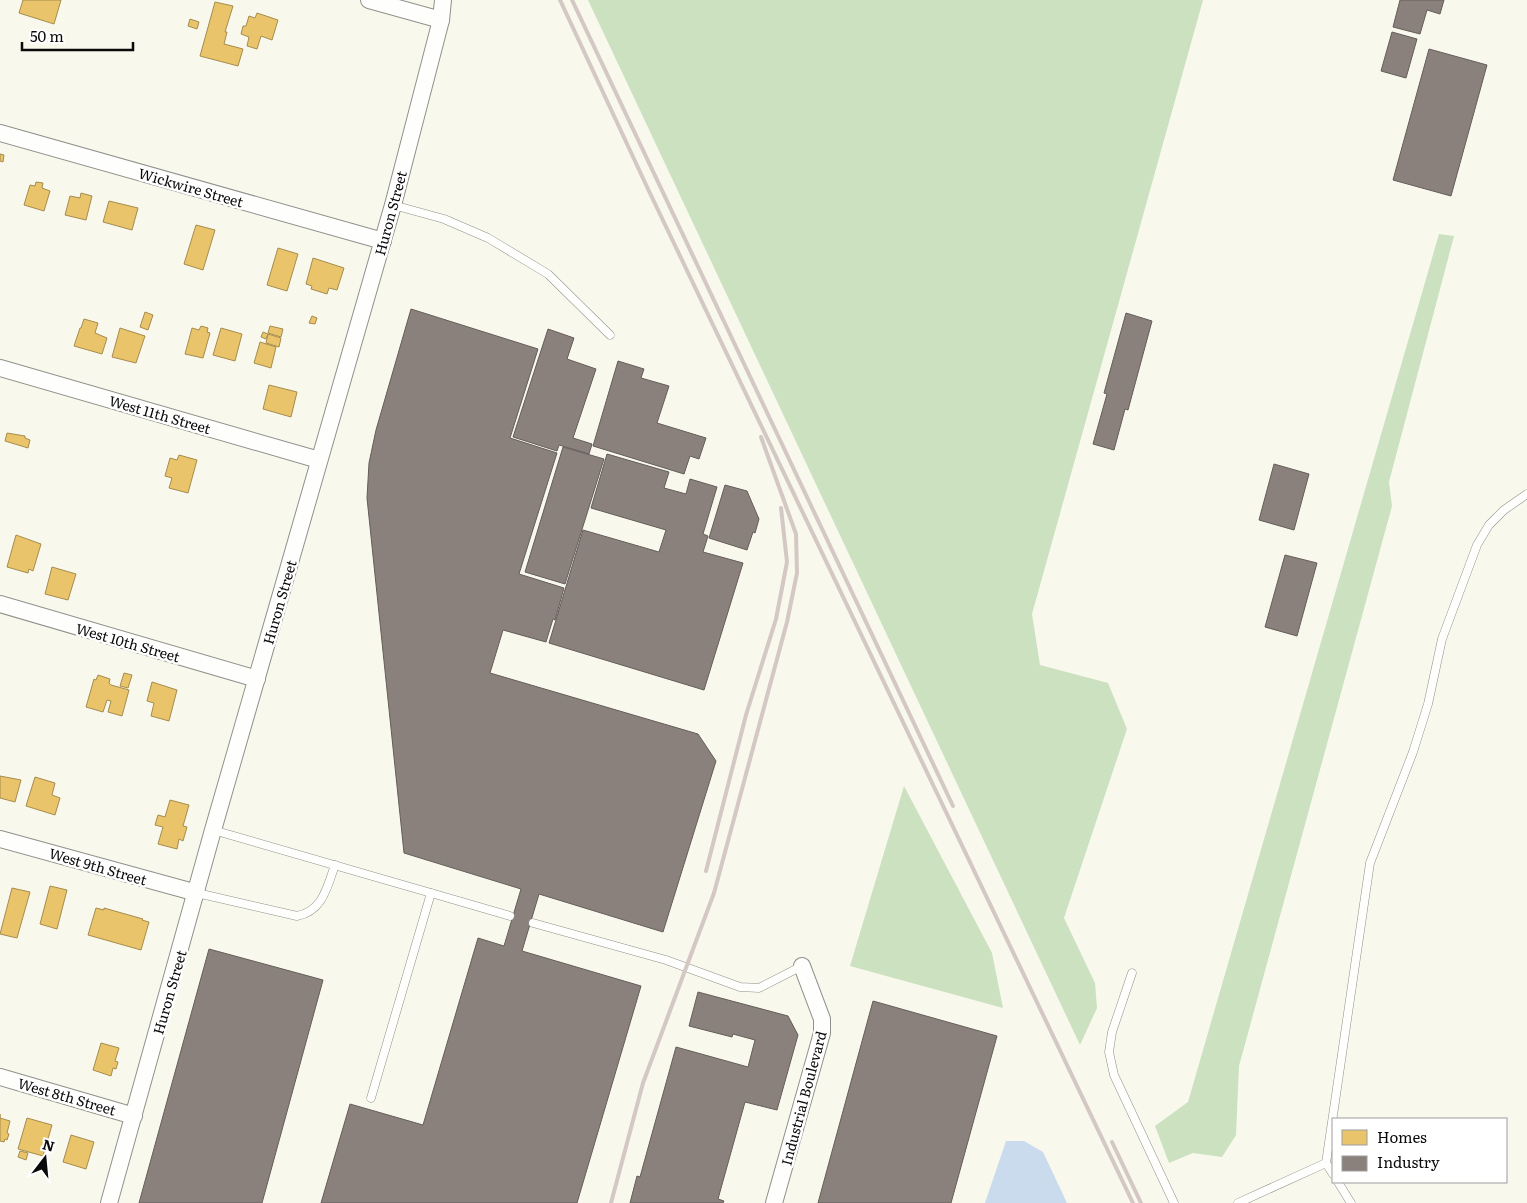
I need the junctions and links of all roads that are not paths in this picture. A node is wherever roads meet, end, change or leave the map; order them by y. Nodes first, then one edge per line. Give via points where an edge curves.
1 (369, 0) edge
2 (444, 0) edge
3 (441, 20) junction
4 (0, 133) edge
5 (393, 205) junction
6 (383, 241) junction
7 (610, 336) dead end
8 (0, 368) edge
9 (319, 460) junction
10 (1527, 494) edge
11 (0, 604) edge
12 (257, 679) junction
13 (213, 830) junction
14 (0, 838) edge
15 (334, 865) junction
16 (196, 893) junction
17 (431, 893) junction
18 (510, 916) dead end
19 (533, 923) dead end
20 (802, 966) joint
21 (1132, 973) dead end
22 (0, 1077) edge
23 (372, 1098) dead end
24 (134, 1116) junction
25 (1333, 1118) edge
26 (1332, 1122) edge
27 (1326, 1163) junction
28 (1332, 1172) edge
29 (1339, 1183) edge
30 (109, 1203) edge
31 (774, 1203) edge
32 (1174, 1203) edge
33 (1238, 1203) edge
34 (1352, 1203) edge

1 - 3 street
2 - 3 street, Huron Street
3 - 5 street, Huron Street
4 - 6 street, Wickwire Street
5 - 6 street, Huron Street
5 - 7 lane via 444,220 488,238 548,274
6 - 9 street, Huron Street
8 - 9 street, West 11th Street
9 - 12 street, Huron Street
10 - 25 lane via 1489,525 1477,545 1442,639 1428,704 1413,752 1370,863
11 - 12 street, West 10th Street
12 - 13 street, Huron Street
13 - 15 lane
13 - 16 street, Huron Street
14 - 16 street, West 9th Street
15 - 16 lane via 325,896 307,914 297,916
15 - 17 lane
16 - 24 street, Huron Street
17 - 18 lane
17 - 23 lane
19 - 20 lane via 666,960 740,987 759,988
20 - 31 street, Industrial Boulevard via 822,1019 822,1033
21 - 32 lane via 1112,1032 1109,1052 1114,1075
22 - 24 street, West 8th Street
24 - 30 street, Huron Street
26 - 27 lane
27 - 28 lane
27 - 33 lane
29 - 34 lane

